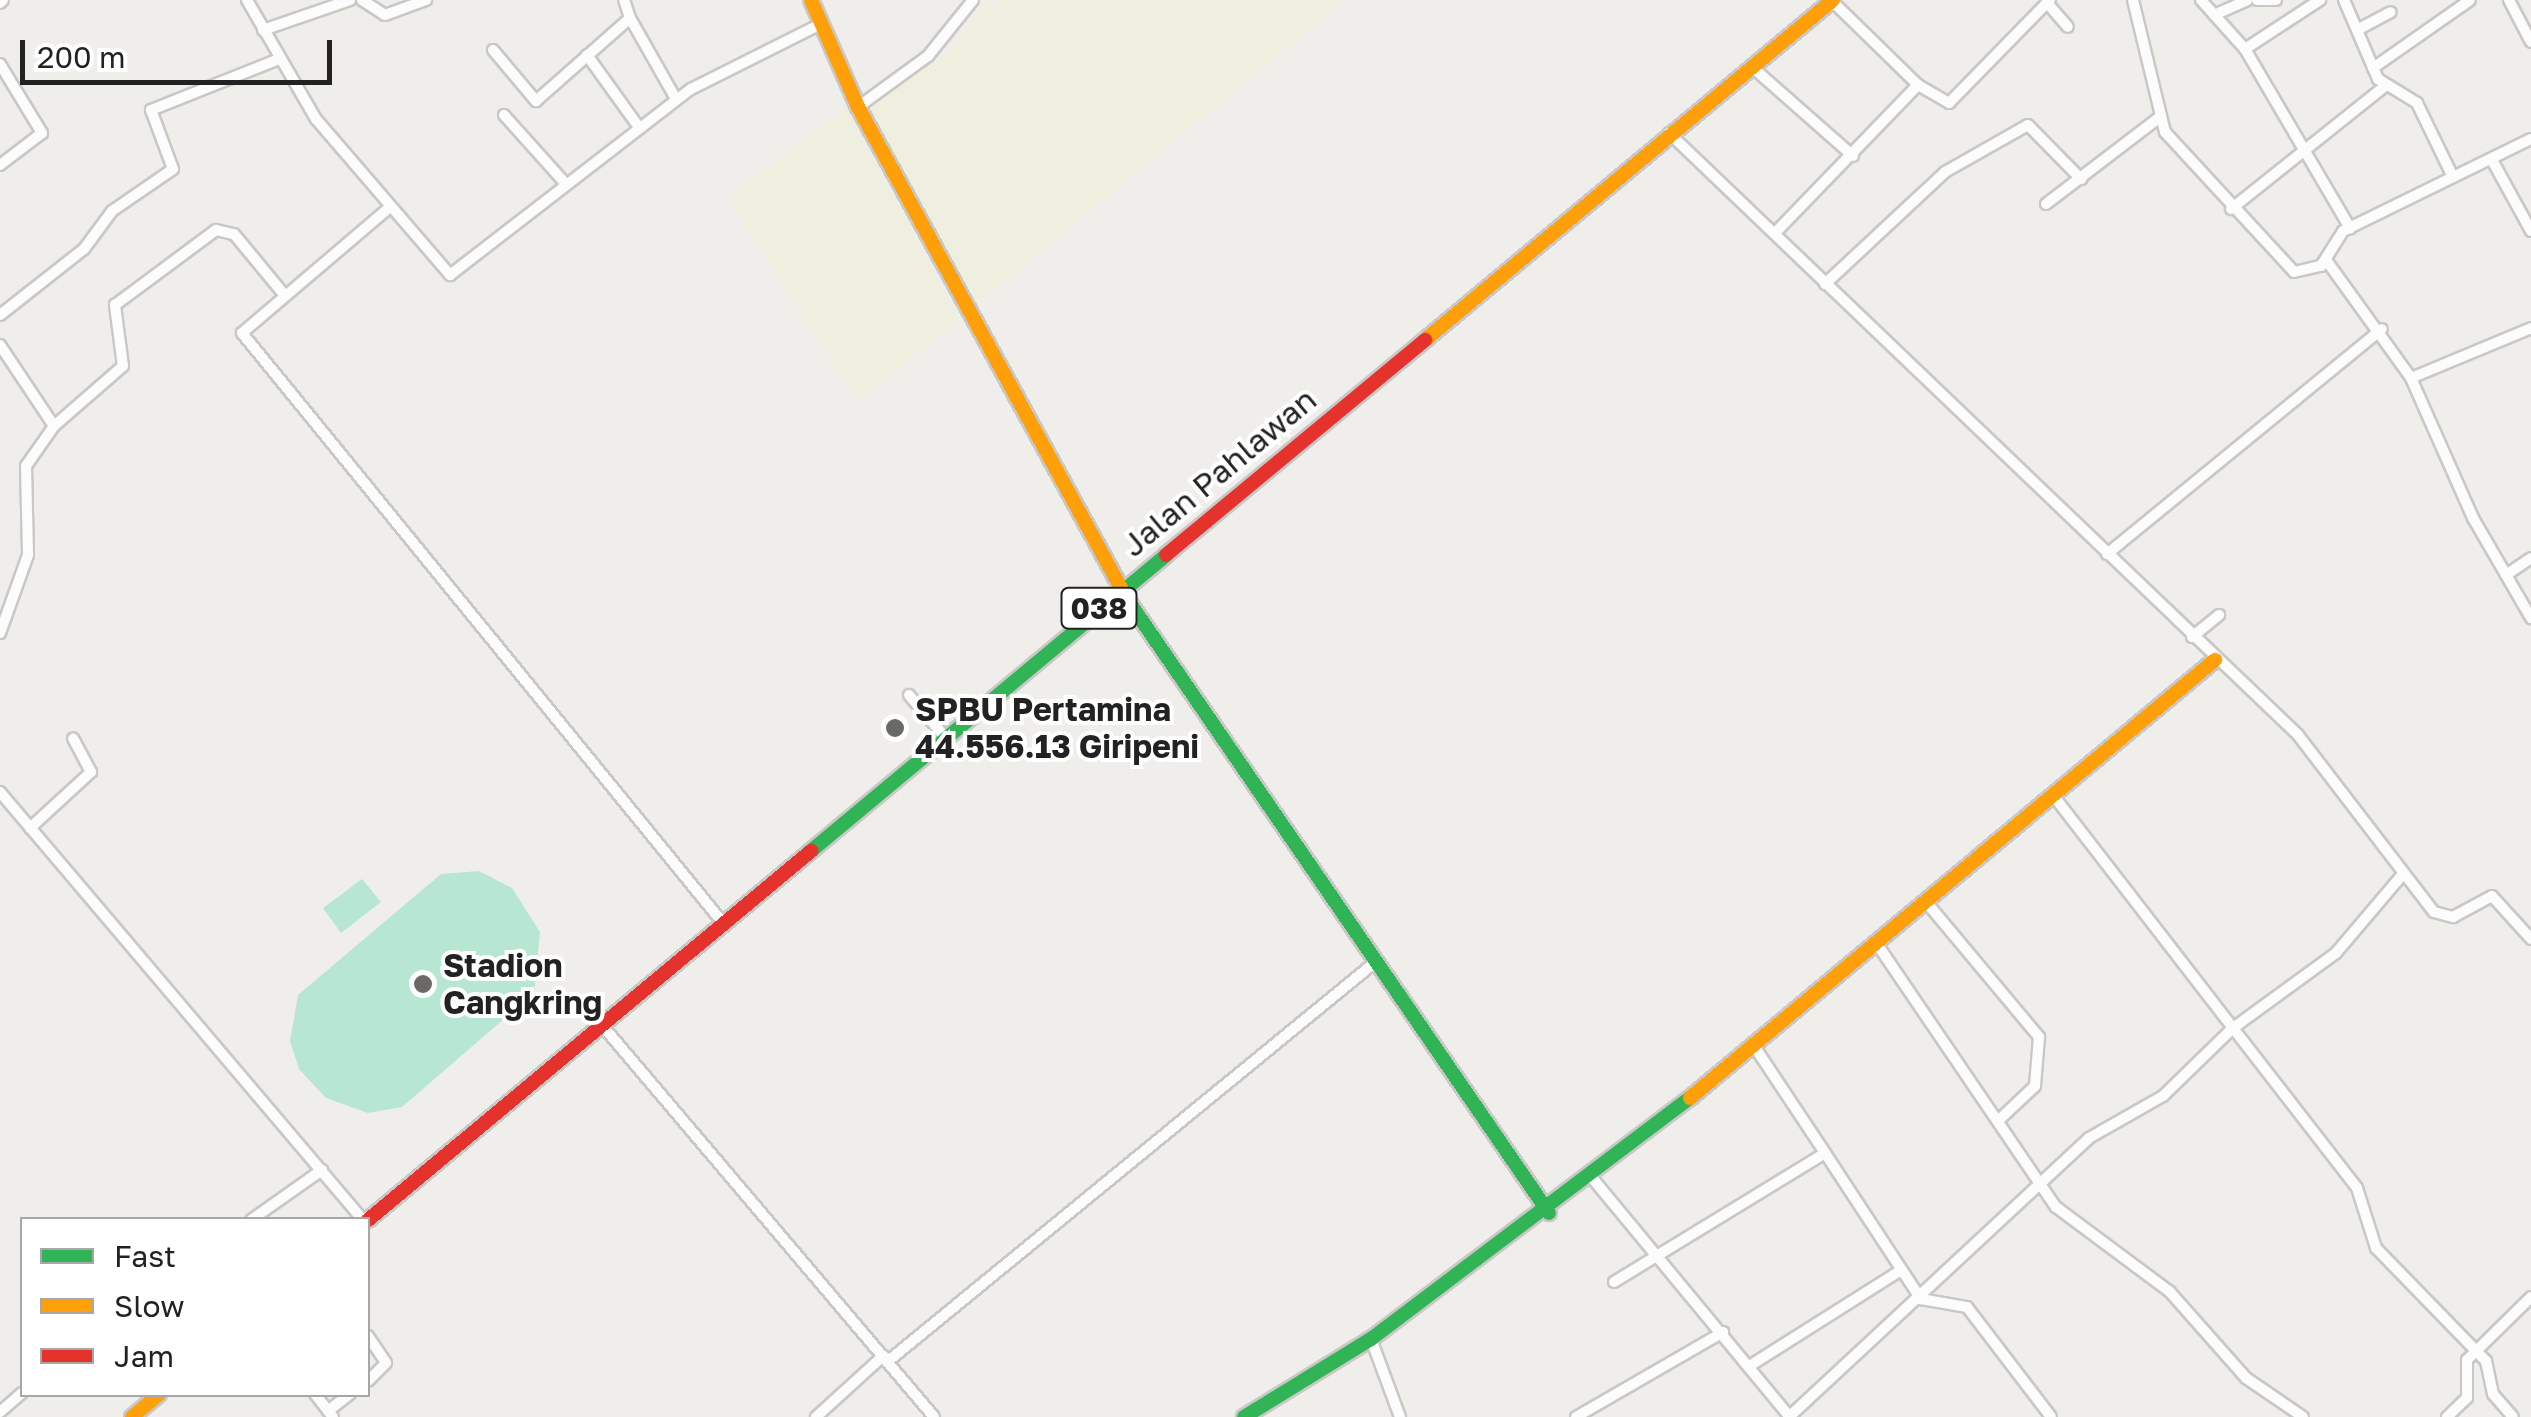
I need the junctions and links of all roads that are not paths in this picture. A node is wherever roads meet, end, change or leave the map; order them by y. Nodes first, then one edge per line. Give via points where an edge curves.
1 (247, 0) edge
2 (350, 0) edge
3 (362, 0) edge
4 (426, 0) edge
5 (624, 0) edge
6 (811, 0) edge
7 (973, 0) edge
8 (1832, 0) edge
9 (2134, 0) edge
10 (2201, 0) edge
11 (2247, 0) edge
12 (2257, 0) edge
13 (2276, 0) edge
14 (2320, 0) edge
15 (2344, 0) edge
16 (2470, 0) edge
17 (2509, 0) edge
18 (2050, 2) edge
19 (2391, 12) dead end
20 (2214, 15) junction
21 (630, 18) junction
22 (821, 24) junction
23 (2068, 27) dead end
24 (263, 30) junction
25 (2357, 30) junction
26 (2531, 42) edge
27 (2244, 49) junction
28 (493, 50) dead end
29 (587, 54) junction
30 (279, 59) junction
31 (0, 64) edge
32 (1751, 66) junction
33 (2373, 68) junction
34 (1918, 86) junction
35 (2384, 87) junction
36 (676, 99) junction
37 (858, 107) junction
38 (504, 115) dead end
39 (2161, 116) junction
40 (638, 126) junction
41 (1669, 132) junction
42 (2531, 139) edge
43 (2303, 146) junction
44 (1853, 156) junction
45 (2492, 160) junction
46 (0, 165) edge
47 (2453, 177) junction
48 (2082, 178) junction
49 (566, 184) junction
50 (2046, 204) dead end
51 (390, 207) junction
52 (2230, 209) junction
53 (2350, 228) junction
54 (2531, 231) edge
55 (1775, 234) junction
56 (2326, 260) junction
57 (1825, 284) junction
58 (282, 292) junction
59 (0, 314) edge
60 (2531, 328) edge
61 (2382, 330) junction
62 (0, 346) edge
63 (2411, 378) junction
64 (54, 426) junction
65 (2107, 554) junction
66 (2531, 558) edge
67 (2506, 575) junction
68 (1121, 590) junction
69 (2218, 615) dead end
70 (2531, 618) edge
71 (0, 633) edge
72 (2192, 637) junction
73 (2215, 660) junction
74 (909, 696) dead end
75 (945, 737) junction
76 (73, 738) dead end
77 (0, 792) edge
78 (2055, 798) junction
79 (30, 828) junction
80 (2403, 874) junction
81 (1927, 902) junction
82 (723, 922) junction
83 (2531, 940) edge
84 (1877, 944) junction
85 (1374, 964) junction
86 (601, 1024) junction
87 (2232, 1028) junction
88 (1754, 1046) junction
89 (2000, 1119) junction
90 (1826, 1153) junction
91 (322, 1170) junction
92 (1593, 1179) junction
93 (2043, 1188) junction
94 (1549, 1213) junction
95 (255, 1217) edge
96 (362, 1217) edge
97 (369, 1217) edge
98 (1656, 1255) junction
99 (1901, 1270) junction
100 (1614, 1282) dead end
101 (2531, 1297) edge
102 (1921, 1298) junction
103 (1723, 1332) junction
104 (370, 1339) edge
105 (1371, 1339) junction
106 (2474, 1350) junction
107 (885, 1359) junction
108 (1751, 1364) junction
109 (370, 1379) edge
110 (20, 1395) edge
111 (155, 1397) edge
112 (0, 1412) edge
113 (132, 1417) edge
114 (816, 1417) edge
115 (934, 1417) edge
116 (1244, 1417) edge
117 (1400, 1417) edge
118 (1576, 1417) edge
119 (1790, 1417) edge
120 (2051, 1417) edge
121 (2303, 1417) edge
122 (2447, 1417) edge
123 (2513, 1417) edge

1 - 24 street
2 - 24 street
3 - 4 street via 386,16
5 - 21 street
6 - 22 street
7 - 37 street via 939,46
8 - 32 street, Jalan Pahlawan / 038
8 - 34 street
9 - 39 street
10 - 20 street
11 - 20 street
12 - 13 street
14 - 27 street
15 - 25 street
16 - 33 street
17 - 26 street
18 - 23 street
18 - 34 street via 1952,102
19 - 25 street
20 - 27 street
21 - 29 street
21 - 36 street
22 - 36 street
22 - 37 street
24 - 30 street
25 - 33 street
27 - 43 street
28 - 29 street via 536,101
29 - 40 street
30 - 51 street
30 - 59 street via 151,110 173,168 112,211 84,250
31 - 46 street via 42,133
32 - 41 street, Jalan Pahlawan / 038
32 - 44 street
33 - 35 street
34 - 44 street
35 - 43 street
35 - 47 street via 2417,103
36 - 40 street
37 - 68 street
38 - 49 street
39 - 48 street
39 - 52 street
40 - 49 street
41 - 55 street
41 - 68 street, Jalan Pahlawan / 038
42 - 45 street
43 - 52 street
43 - 53 street
44 - 55 street
45 - 47 street
45 - 54 street
47 - 53 street
48 - 50 street
48 - 57 street via 2028,125 1944,172
49 - 51 street via 450,274
51 - 58 street
52 - 56 street via 2294,272
53 - 56 street
55 - 57 street
56 - 61 street
57 - 65 street
58 - 64 street via 234,234 216,230 115,305 123,366
58 - 82 street via 244,326 248,343
60 - 63 street
61 - 63 street
61 - 65 street
62 - 64 street
63 - 67 street
64 - 71 street via 26,466 28,554
65 - 72 street
66 - 67 street
67 - 70 street
68 - 75 street, Jalan Pahlawan / 038
68 - 85 street
69 - 72 street
72 - 73 street
73 - 78 street
73 - 80 street via 2320,758
74 - 75 street
75 - 82 street, Jalan Pahlawan / 038
76 - 79 street via 92,772
77 - 79 street
78 - 81 street
78 - 87 street
79 - 91 street
80 - 83 street via 2440,916 2495,898
80 - 87 street via 2336,952
81 - 84 street
81 - 89 street via 2039,1037 2036,1086
82 - 86 street, Jalan Pahlawan / 038
84 - 88 street
84 - 89 street
85 - 94 street
85 - 107 street
86 - 97 street, Jalan Pahlawan / 038
86 - 107 street
87 - 93 street via 2163,1096 2089,1138
87 - 106 street via 2357,1188 2376,1248
88 - 90 street
88 - 92 street
89 - 93 street
90 - 98 street
90 - 99 street
91 - 95 street
91 - 96 street
92 - 94 street
92 - 98 street
93 - 102 street
93 - 121 street via 2078,1228 2184,1304 2264,1394
94 - 105 street
98 - 100 street
98 - 103 street
99 - 102 street
99 - 108 street
101 - 106 street
102 - 119 street
102 - 120 street via 1967,1306
103 - 108 street
103 - 118 street
104 - 109 street via 386,1362
105 - 116 street
105 - 117 street
106 - 122 street via 2466,1402
106 - 123 street
107 - 114 street
107 - 115 street
108 - 119 street
110 - 112 street
111 - 113 street

